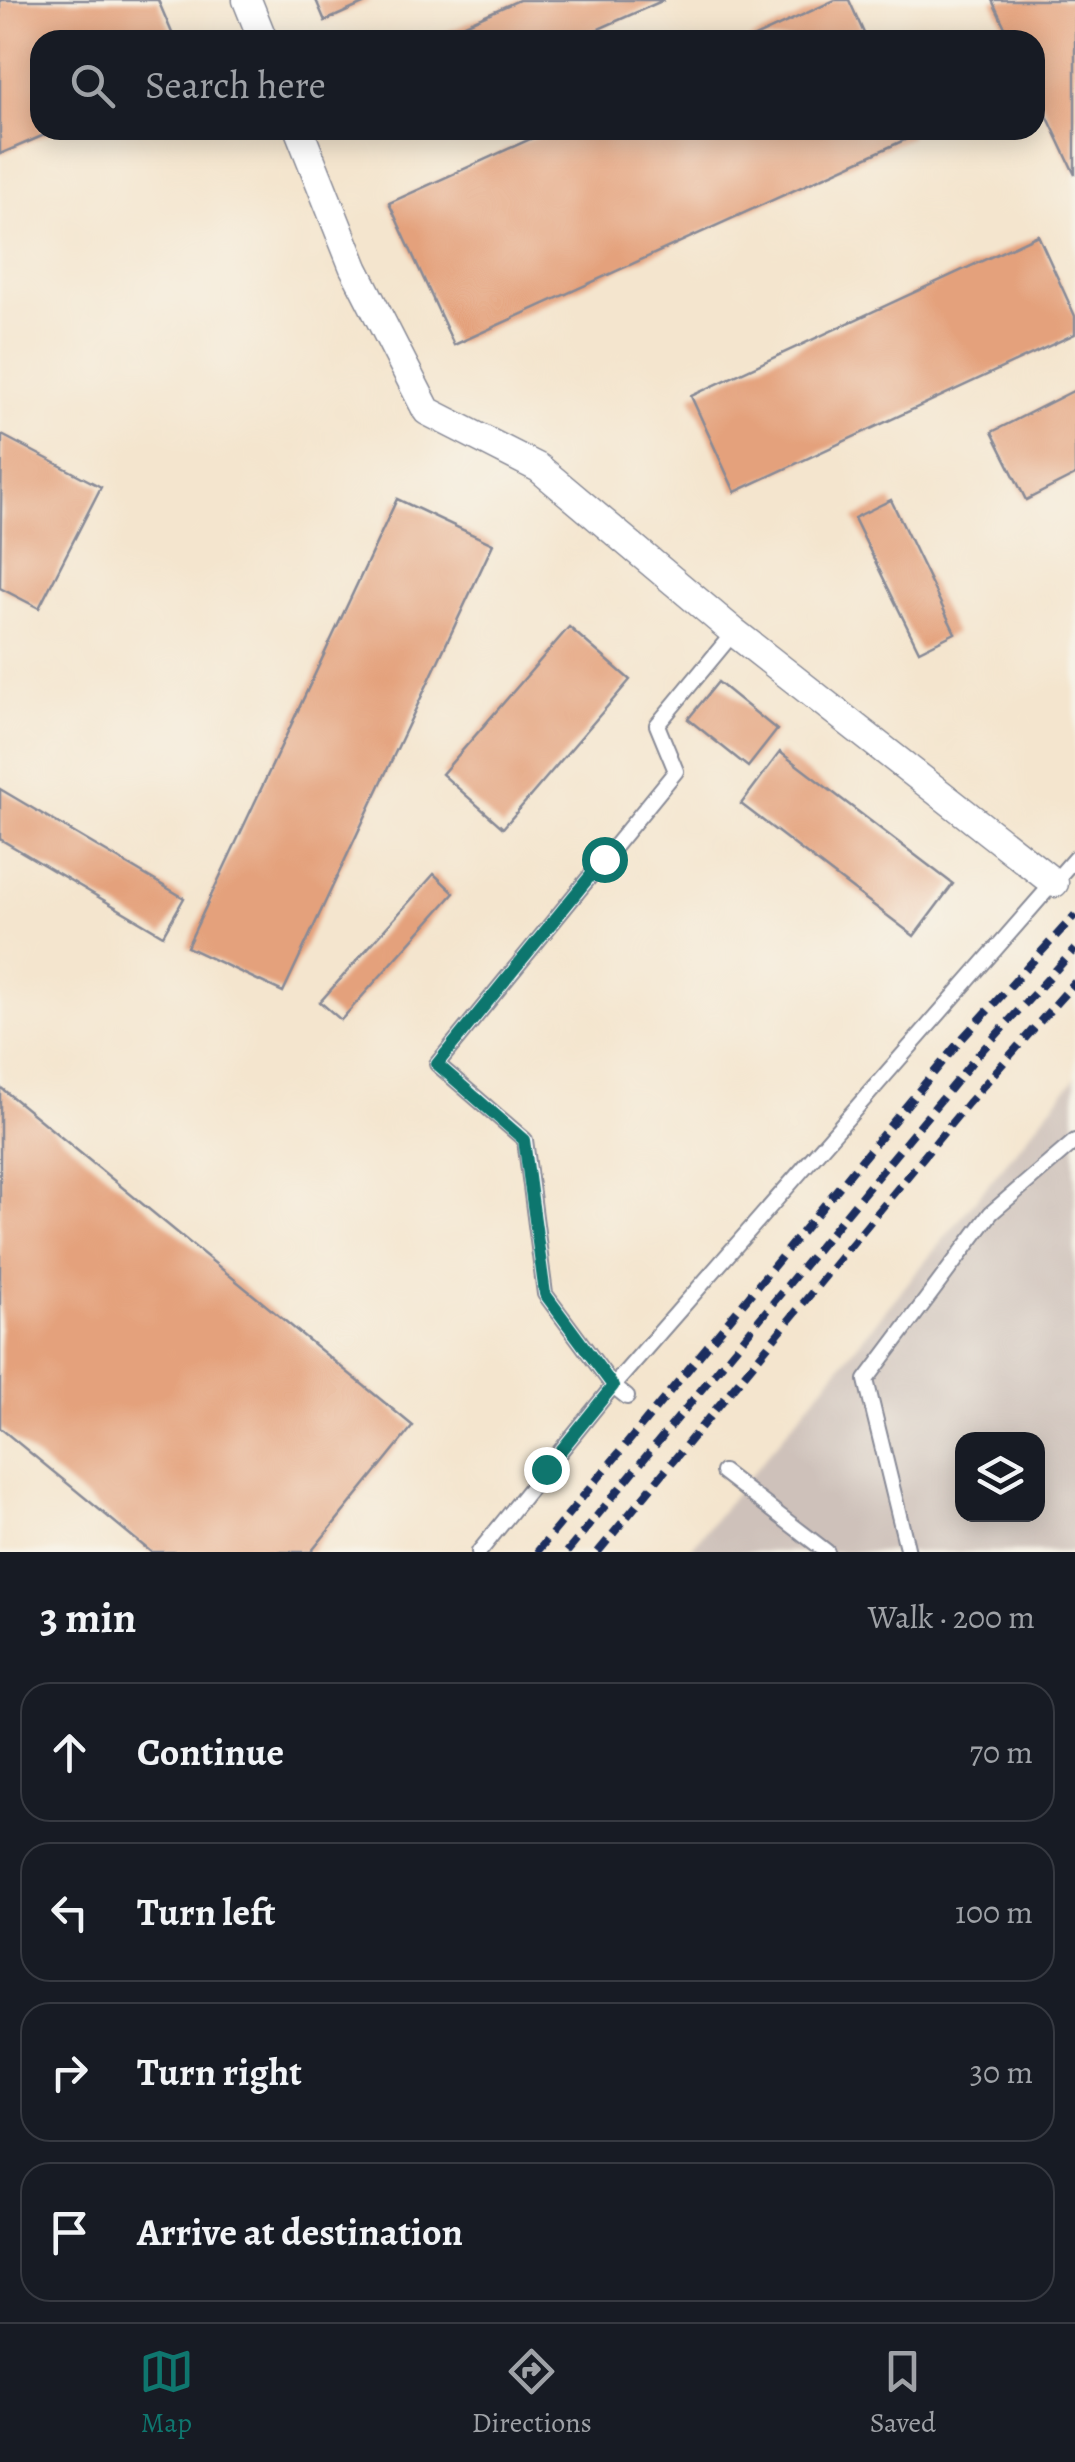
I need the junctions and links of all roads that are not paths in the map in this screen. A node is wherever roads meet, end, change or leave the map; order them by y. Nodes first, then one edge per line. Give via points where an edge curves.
1 (246, 0) edge
2 (259, 30) edge
3 (303, 140) edge
4 (734, 632) junction
5 (1075, 858) edge
6 (1054, 883) junction
7 (1075, 1142) edge
8 (613, 1386) junction
9 (627, 1397) dead end
10 (722, 1472) dead end
11 (479, 1552) edge
12 (826, 1552) edge
13 (908, 1552) edge

1 - 2 street
3 - 4 street via 354,268 427,410 539,468
4 - 6 street
4 - 8 lane via 657,725 676,771 437,1064 524,1140 545,1294
5 - 6 lane
6 - 8 lane
7 - 13 lane via 992,1212 866,1380
8 - 9 lane
8 - 11 lane
10 - 12 lane

